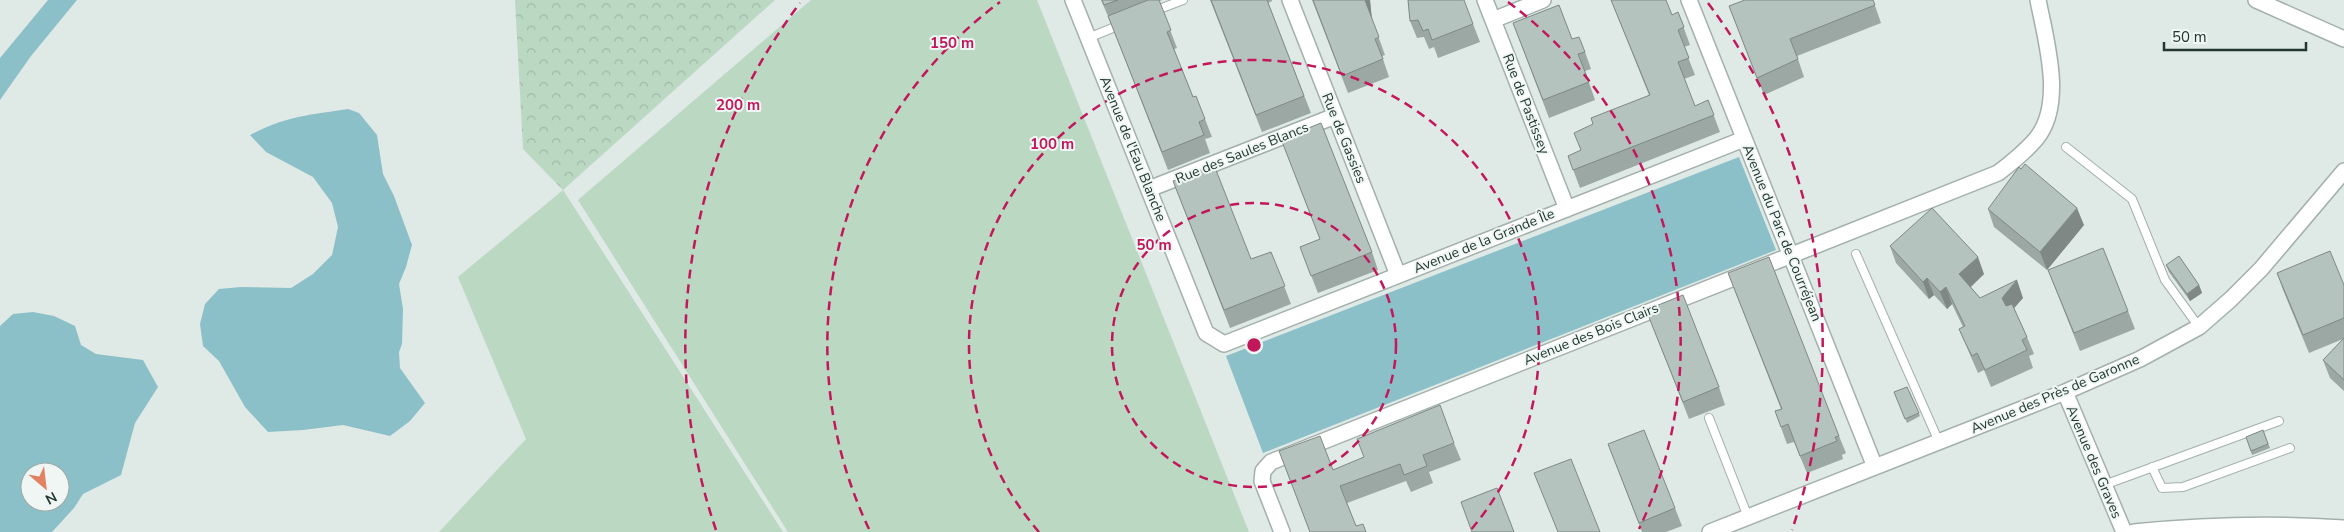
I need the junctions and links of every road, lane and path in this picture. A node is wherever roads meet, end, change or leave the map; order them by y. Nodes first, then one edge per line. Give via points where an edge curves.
1 (1073, 0) edge
2 (1183, 0) edge
3 (1290, 0) edge
4 (1485, 0) edge
5 (1543, 0) edge
6 (1690, 0) edge
7 (2038, 0) edge
8 (2256, 0) edge
9 (1148, 14) edge
10 (1492, 20) junction
11 (1130, 21) edge
12 (1088, 38) junction
13 (2344, 39) edge
14 (1335, 116) junction
15 (1744, 139) junction
16 (2066, 146) dead end
17 (2344, 171) edge
18 (1149, 189) junction
19 (1567, 209) junction
20 (1791, 254) junction
21 (1856, 254) dead end
22 (1398, 275) junction
23 (2199, 326) junction
24 (1224, 344) joint
25 (2065, 392) junction
26 (1709, 418) dead end
27 (2280, 421) dead end
28 (1939, 442) junction
29 (2290, 448) dead end
30 (1875, 467) junction
31 (2152, 468) junction
32 (2104, 485) junction
33 (1748, 517) junction
34 (2344, 528) edge
35 (1282, 532) edge
36 (1710, 532) edge
37 (2124, 532) edge
38 (2134, 532) edge

1 - 12 street, Avenue de l'Eau Blanche
2 - 9 lane
3 - 14 street, Rue de Gassies
4 - 10 street, Rue de Pastissey
5 - 10 street
6 - 15 street, Avenue du Parc de Courréjean
7 - 20 street, Avenue des Bois Clairs via 2052,100 2048,117 2037,138 2017,159 1998,173
8 - 13 street
10 - 19 street, Rue de Pastissey
11 - 12 lane
12 - 18 street, Avenue de l'Eau Blanche
14 - 18 street, Rue des Saules Blancs
14 - 22 street, Rue de Gassies
15 - 19 street, Avenue de la Grande Île
15 - 20 street, Avenue du Parc de Courréjean
16 - 23 lane via 2132,198 2165,280
17 - 23 street, Avenue des Près de Garonne via 2261,269
18 - 24 street, Avenue de l'Eau Blanche via 1206,333
19 - 22 street, Avenue de la Grande Île
20 - 30 street, Avenue du Parc de Courréjean
20 - 35 street, Avenue des Bois Clairs via 1271,462 1263,471 1262,481
21 - 28 lane
22 - 24 street, Avenue de la Grande Île
23 - 25 street, Avenue des Près de Garonne via 2140,359
25 - 28 street, Avenue des Près de Garonne
25 - 32 street, Avenue des Graves
26 - 33 lane
27 - 31 lane
28 - 30 street, Avenue des Près de Garonne
29 - 31 lane via 2183,487 2162,488
30 - 33 street, Avenue des Près de Garonne
31 - 32 lane
32 - 37 street, Avenue des Graves
33 - 36 street, Avenue des Près de Garonne
34 - 38 street, Avenue des Graves via 2297,525

